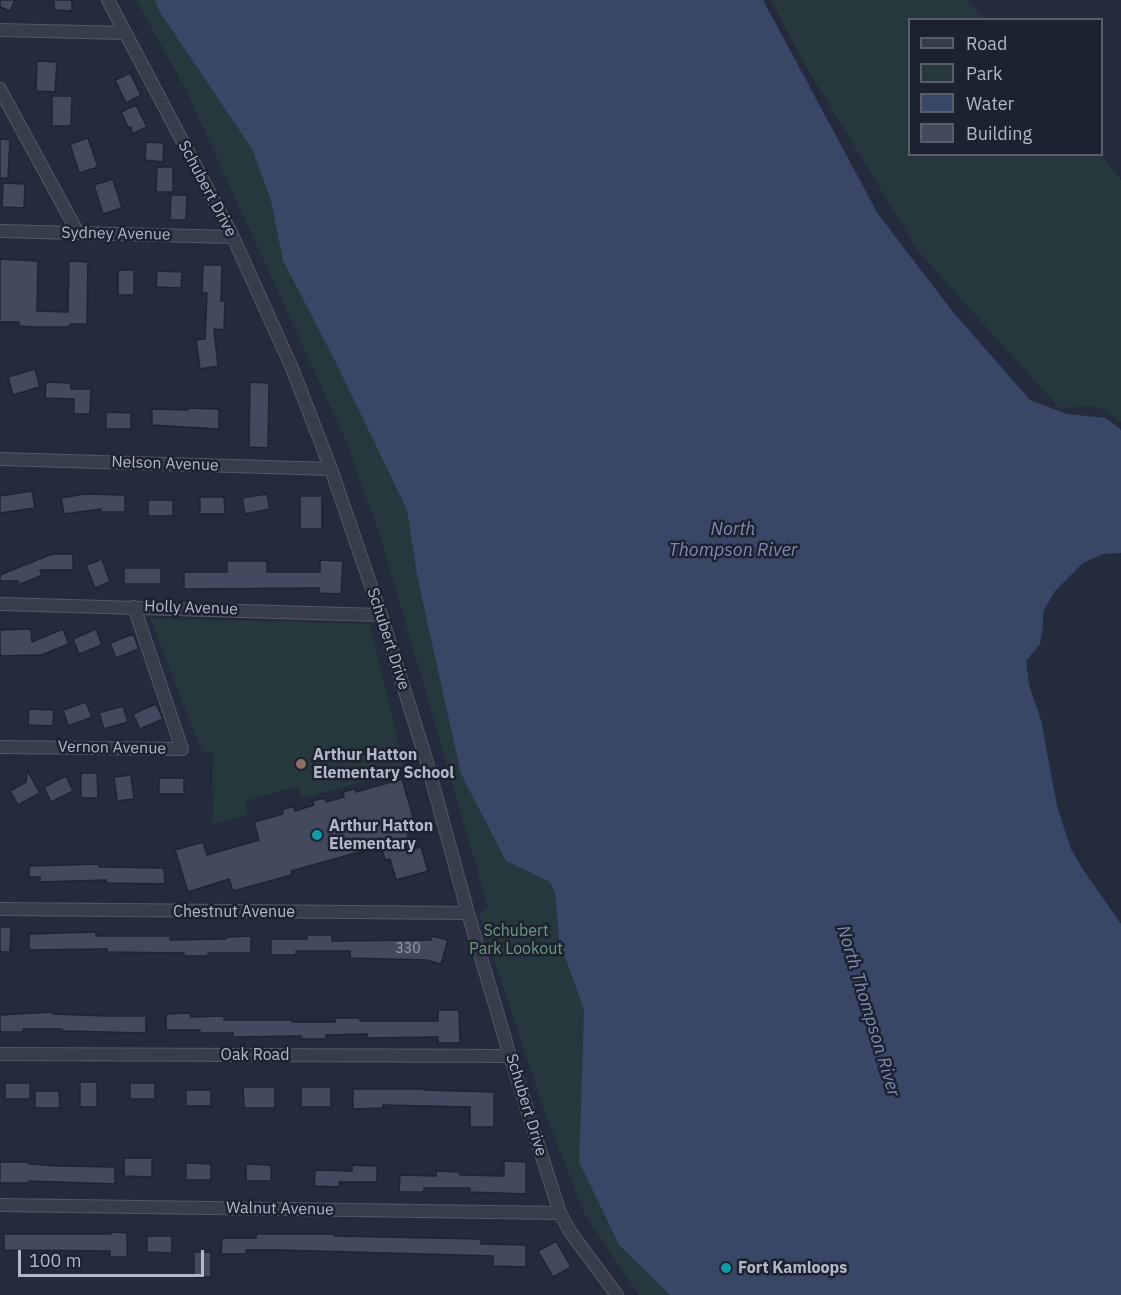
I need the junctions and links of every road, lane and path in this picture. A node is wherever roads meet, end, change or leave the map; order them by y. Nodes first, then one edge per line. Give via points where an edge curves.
1 (108, 0) edge
2 (0, 30) edge
3 (125, 33) junction
4 (0, 89) edge
5 (0, 231) edge
6 (78, 233) junction
7 (233, 237) junction
8 (0, 459) edge
9 (331, 469) junction
10 (0, 604) edge
11 (134, 607) junction
12 (381, 615) junction
13 (0, 747) edge
14 (0, 909) edge
15 (468, 913) junction
16 (0, 1054) edge
17 (510, 1056) junction
18 (0, 1205) edge
19 (560, 1213) junction
20 (617, 1295) edge

1 - 3 street, Schubert Drive
2 - 3 street
3 - 7 street, Schubert Drive
4 - 6 street
5 - 6 street, Sydney Avenue
6 - 7 street, Sydney Avenue
7 - 9 street, Schubert Drive via 291,366
8 - 9 street, Nelson Avenue
9 - 12 street, Schubert Drive
10 - 11 street, Holly Avenue
11 - 12 street, Holly Avenue
11 - 13 street, Vernon Avenue via 182,749
12 - 15 street, Schubert Drive
14 - 15 street, Chestnut Avenue
15 - 17 street, Schubert Drive
16 - 17 street, Oak Road
17 - 19 street, Schubert Drive
18 - 19 street, Walnut Avenue
19 - 20 street, Schubert Drive

